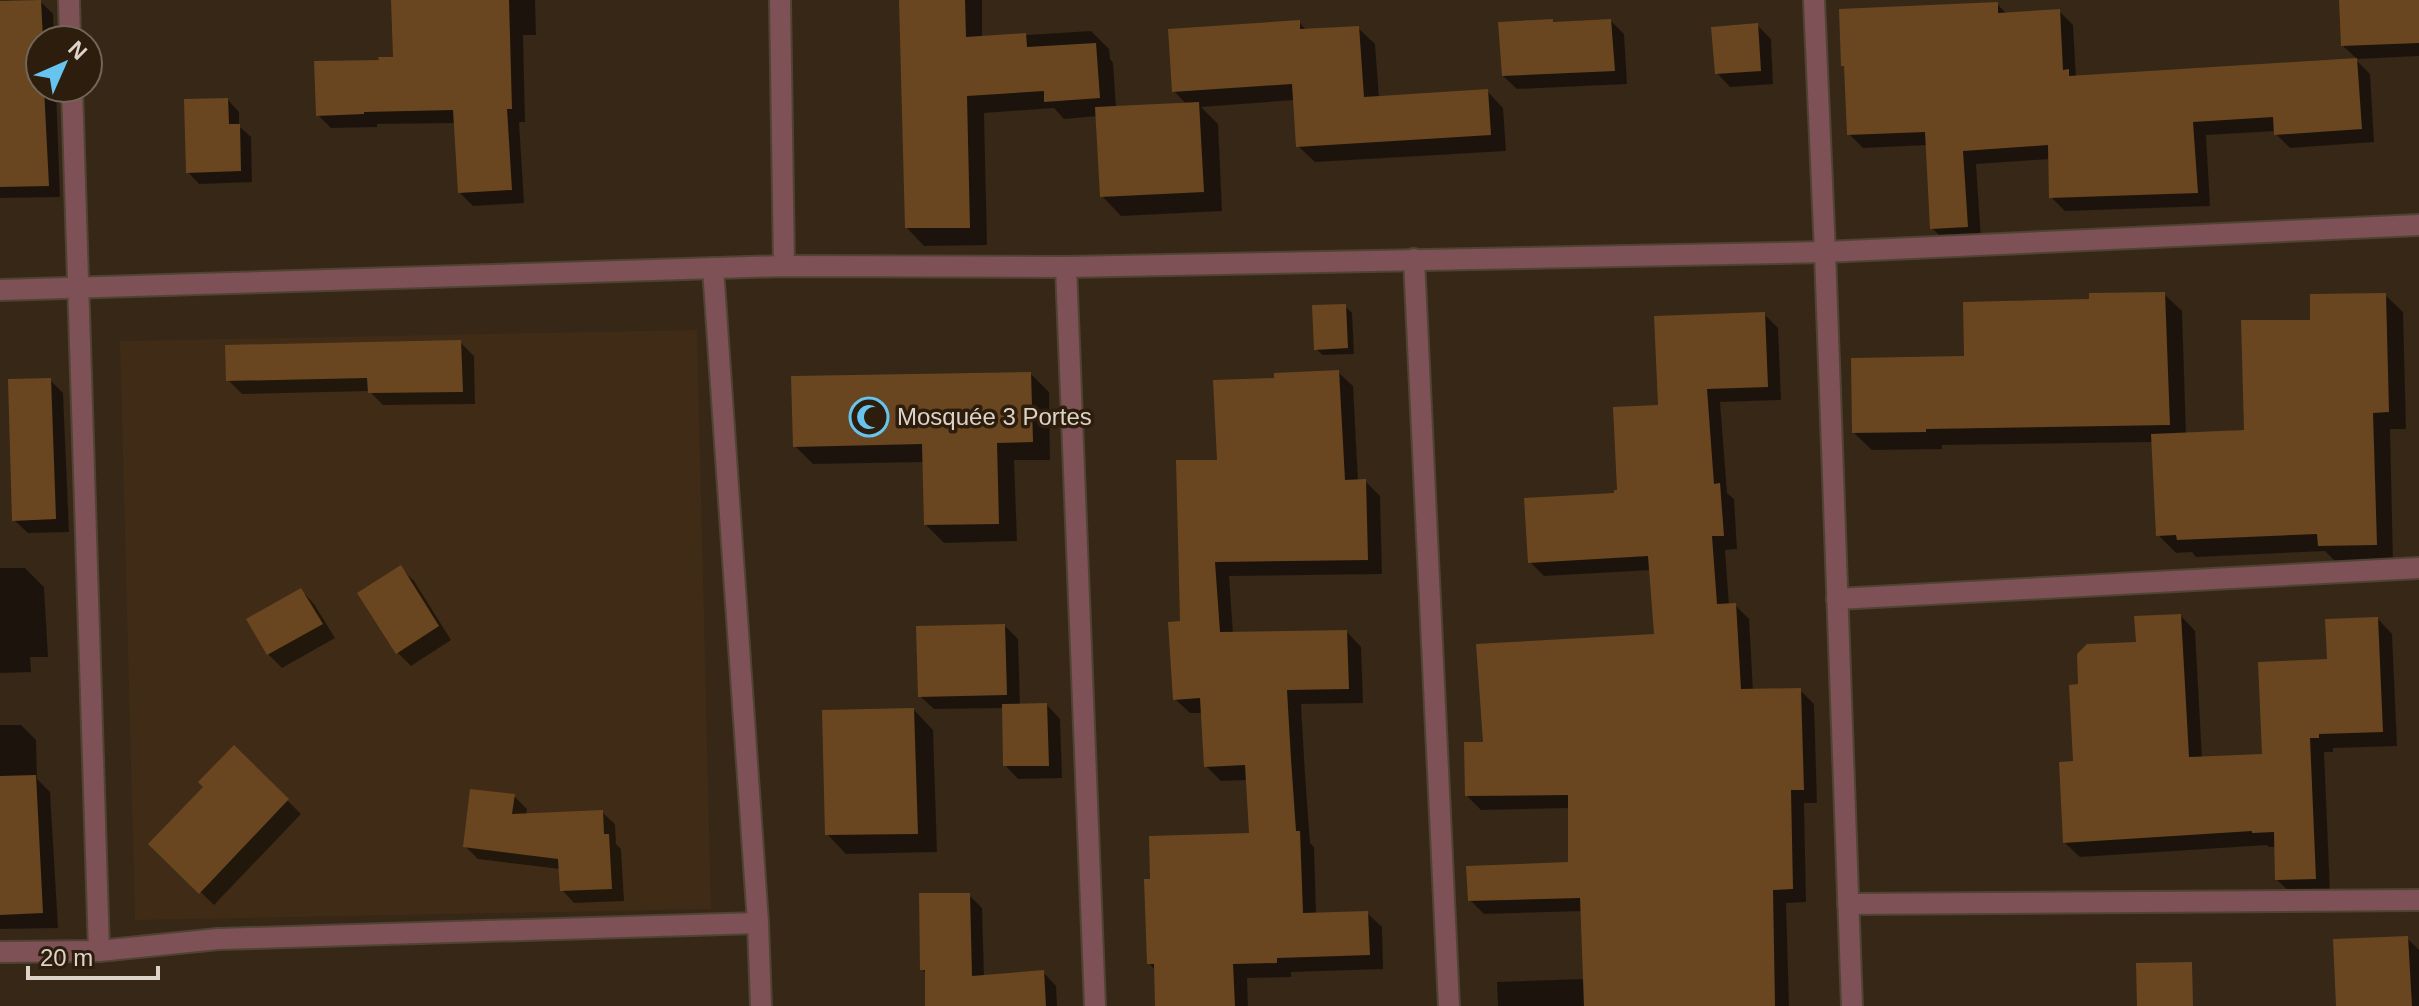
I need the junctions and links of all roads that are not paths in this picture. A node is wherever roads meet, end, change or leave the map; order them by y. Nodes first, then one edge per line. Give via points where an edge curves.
1 (69, 0) edge
2 (780, 0) edge
3 (1814, 0) edge
4 (70, 24) edge
5 (72, 104) edge
6 (2419, 225) edge
7 (1825, 252) junction
8 (1414, 259) junction
9 (784, 266) junction
10 (1066, 267) junction
11 (713, 268) junction
12 (78, 288) junction
13 (0, 290) edge
14 (2419, 568) edge
15 (1837, 599) junction
16 (2419, 900) edge
17 (1848, 904) junction
18 (758, 923) junction
19 (99, 951) junction
20 (0, 952) edge
21 (761, 1006) edge
22 (1095, 1006) edge
23 (1449, 1006) edge
24 (1852, 1006) edge

1 - 4 street
2 - 9 street
3 - 7 street
5 - 12 street
6 - 7 street
7 - 8 street
7 - 15 street
8 - 10 street
8 - 23 street
9 - 10 street
9 - 11 street
10 - 22 street
11 - 12 street
11 - 18 street
12 - 13 street
12 - 19 street
14 - 15 street
15 - 17 street
16 - 17 street
17 - 24 street
18 - 19 street via 218,939
18 - 21 street
19 - 20 street

